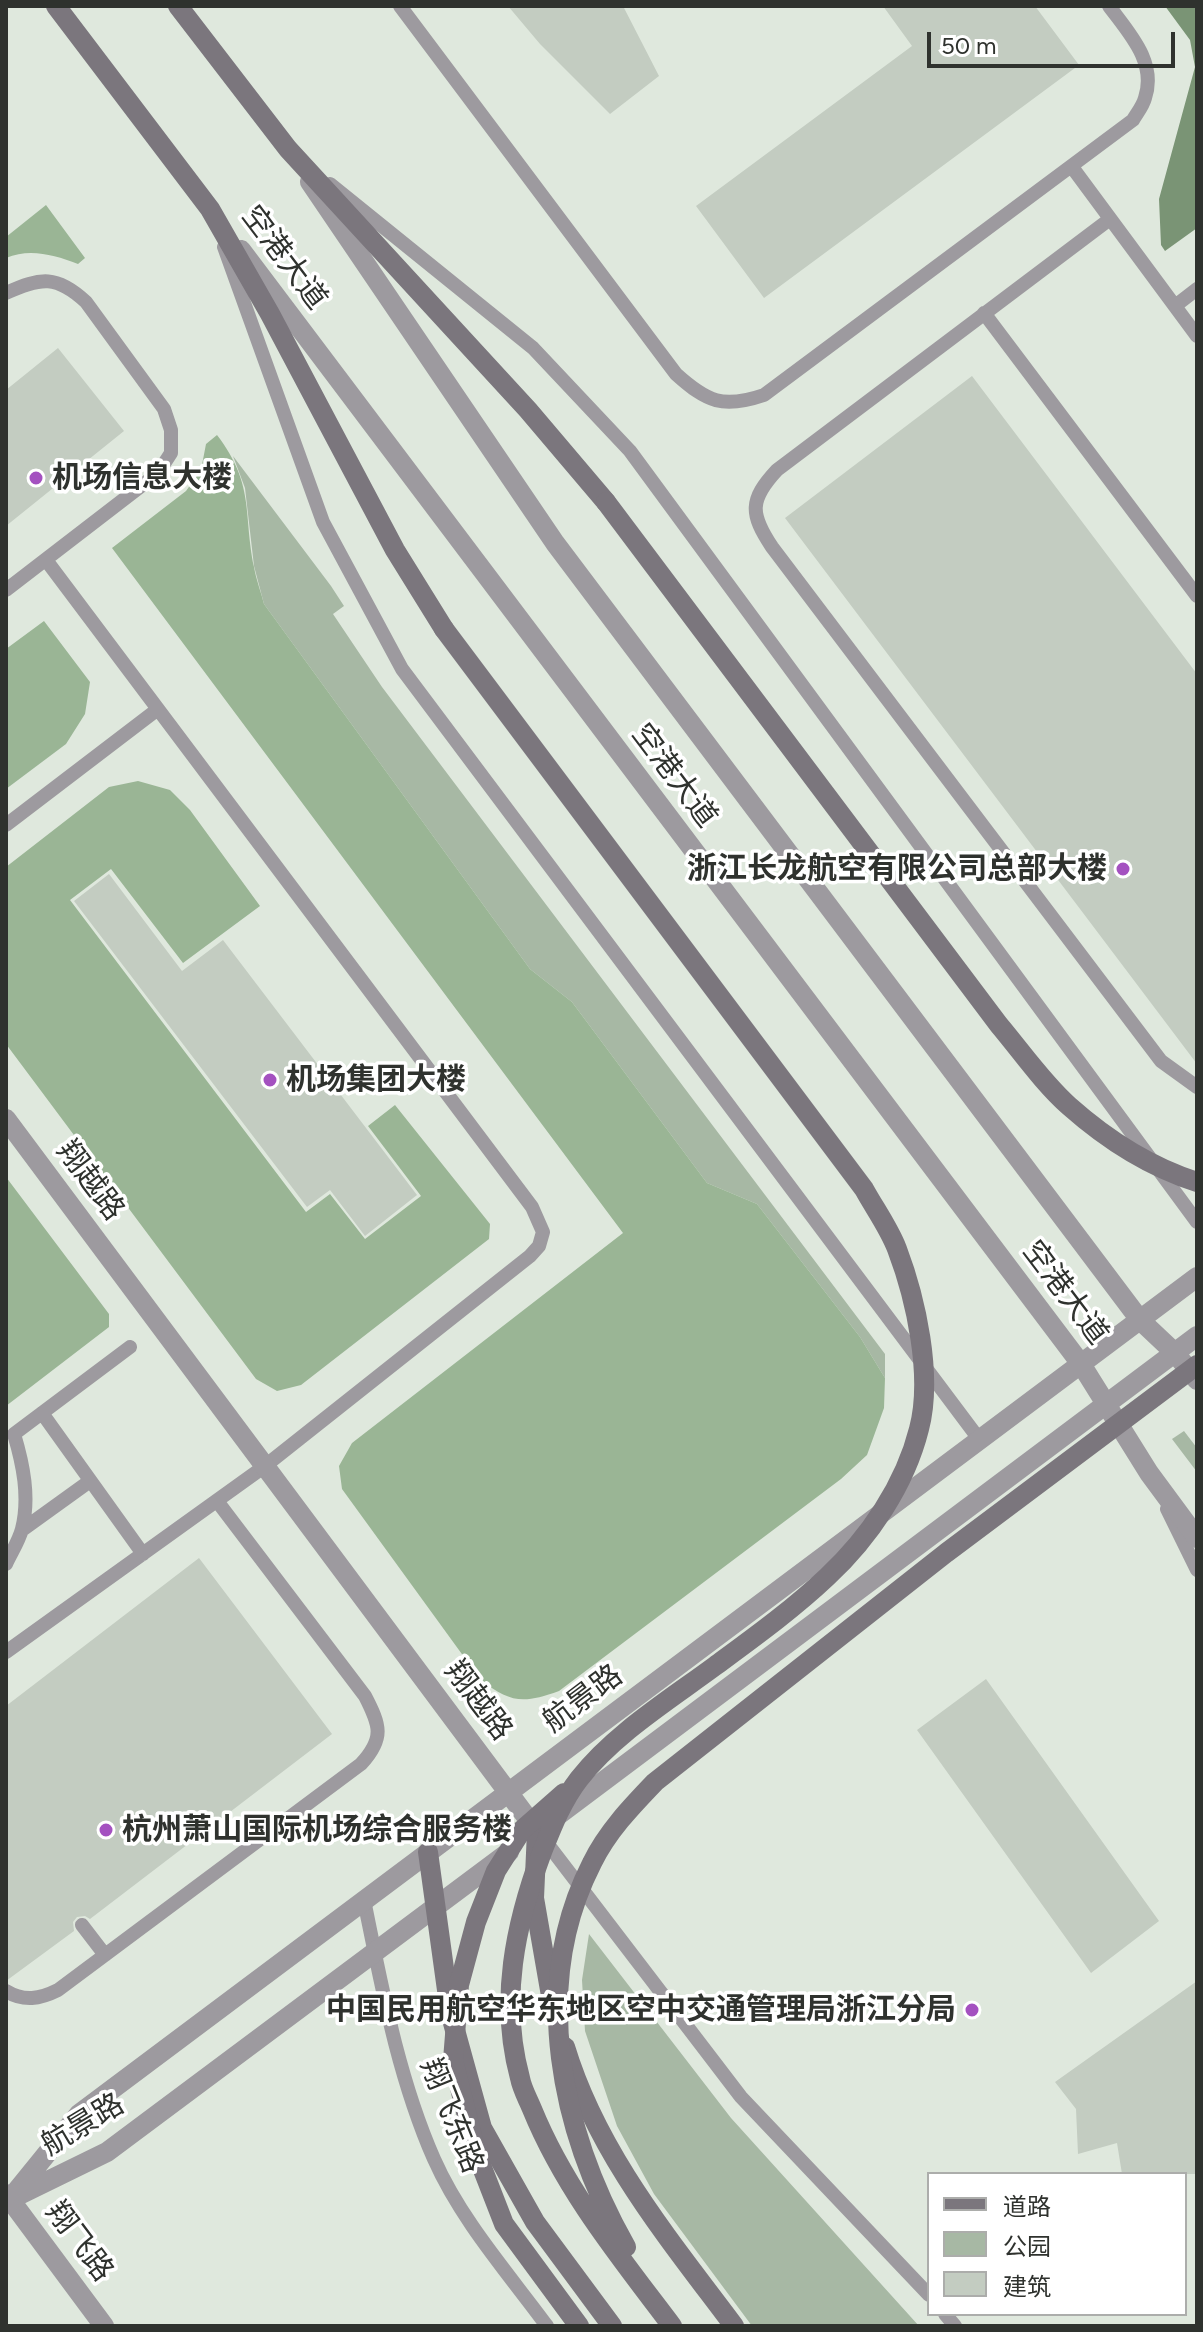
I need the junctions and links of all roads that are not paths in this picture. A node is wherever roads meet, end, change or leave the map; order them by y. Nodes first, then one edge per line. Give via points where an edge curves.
1 (56, 6) edge
2 (178, 6) edge
3 (400, 6) edge
4 (1109, 6) edge
5 (288, 149) junction
6 (1072, 167) junction
7 (210, 209) junction
8 (1110, 219) junction
9 (1197, 289) edge
10 (6, 293) edge
11 (1175, 306) junction
12 (984, 313) junction
13 (1197, 336) edge
14 (46, 560) junction
15 (6, 590) edge
16 (1197, 596) edge
17 (158, 709) junction
18 (6, 825) edge
19 (1197, 1087) edge
20 (6, 1119) edge
21 (1197, 1182) edge
22 (1197, 1222) edge
23 (1197, 1277) edge
24 (1140, 1320) junction
25 (1197, 1336) edge
26 (130, 1347) dead end
27 (1175, 1353) junction
28 (1081, 1364) junction
29 (1197, 1365) edge
30 (1197, 1380) edge
31 (1108, 1404) junction
32 (42, 1413) junction
33 (979, 1439) junction
34 (265, 1466) junction
35 (1149, 1473) junction
36 (90, 1481) junction
37 (217, 1501) junction
38 (22, 1530) junction
39 (1197, 1538) edge
40 (143, 1554) junction
41 (6, 1564) edge
42 (1197, 1570) edge
43 (6, 1652) edge
44 (579, 1779) junction
45 (508, 1792) junction
46 (537, 1831) junction
47 (428, 1852) junction
48 (364, 1900) junction
49 (436, 1906) junction
50 (82, 1925) dead end
51 (375, 1952) junction
52 (105, 1955) junction
53 (6, 1991) edge
54 (7, 2198) edge
55 (927, 2293) edge
56 (668, 2321) edge
57 (104, 2326) edge
58 (547, 2326) edge
59 (579, 2326) edge
60 (612, 2326) edge
61 (734, 2326) edge

1 - 7 main road, 空港大道
2 - 5 main road, 空港大道
3 - 6 lane via 676,374 699,395 720,403 764,395
4 - 6 lane via 1139,47 1149,73 1145,98 1133,120
5 - 21 main road, 空港大道, bridge via 606,502 999,1025 1068,1105 1126,1148
5 - 22 lane via 533,348 630,451
5 - 24 street, 空港大道 via 555,543
6 - 8 lane
7 - 28 street, 空港大道
7 - 33 lane via 323,522 402,669
7 - 44 main road, 空港大道, bridge via 395,550 444,629 864,1189 896,1246 917,1311 924,1374 920,1427 900,1481 865,1535 794,1607 614,1744
8 - 11 lane
8 - 12 lane
9 - 11 lane
10 - 14 lane via 50,280 71,288 164,409 171,430 171,453 158,473
11 - 13 lane
12 - 16 lane
12 - 19 lane via 777,470 761,487 754,507 759,527 1161,1061
14 - 15 lane
14 - 17 lane
17 - 18 lane
17 - 34 lane via 532,1207 543,1232 530,1256
20 - 34 street, 翔越路
23 - 24 street, 航景路
24 - 27 street, 空港大道
24 - 28 street, 航景路
25 - 27 street, 航景路
26 - 32 lane
27 - 30 street, 空港大道
27 - 31 street, 航景路
28 - 31 street, 空港大道
28 - 33 street, 航景路
29 - 56 main road, bridge via 946,1553 655,1782 622,1817 592,1863 565,1945 558,1995 559,2051 582,2149 618,2233
31 - 35 street, 空港大道
31 - 46 street, 航景路
32 - 36 lane
32 - 38 lane via 14,1434 26,1495
33 - 45 street, 航景路
34 - 37 lane
34 - 45 street, 翔越路
35 - 39 street, 空港大道
35 - 42 lane
36 - 38 lane
36 - 40 lane
37 - 40 lane
37 - 52 lane via 365,1696 379,1738 361,1764
38 - 41 lane
40 - 43 lane
44 - 56 main road, bridge via 553,1822 527,1892 513,1953 509,2013 520,2079 549,2151
44 - 59 main road, bridge via 522,1830 496,1871 459,1985 453,2060 476,2152 504,2224
45 - 46 street, 翔越路
45 - 47 street, 航景路
46 - 49 street, 航景路
46 - 55 lane, 翔越路 via 741,2097
46 - 61 main road via 534,1898 552,2007 568,2058 592,2116 641,2202
47 - 48 street, 航景路
47 - 49 main road
48 - 51 lane, 翔飞东路
48 - 54 street, 航景路 via 79,2114
49 - 51 street, 航景路
49 - 60 main road via 450,2012 482,2128 535,2222
50 - 52 lane
51 - 54 street, 航景路 via 107,2152
51 - 58 lane, 翔飞东路 via 400,2066 435,2162 472,2225
52 - 53 lane via 43,1997
54 - 57 street, 翔飞路

